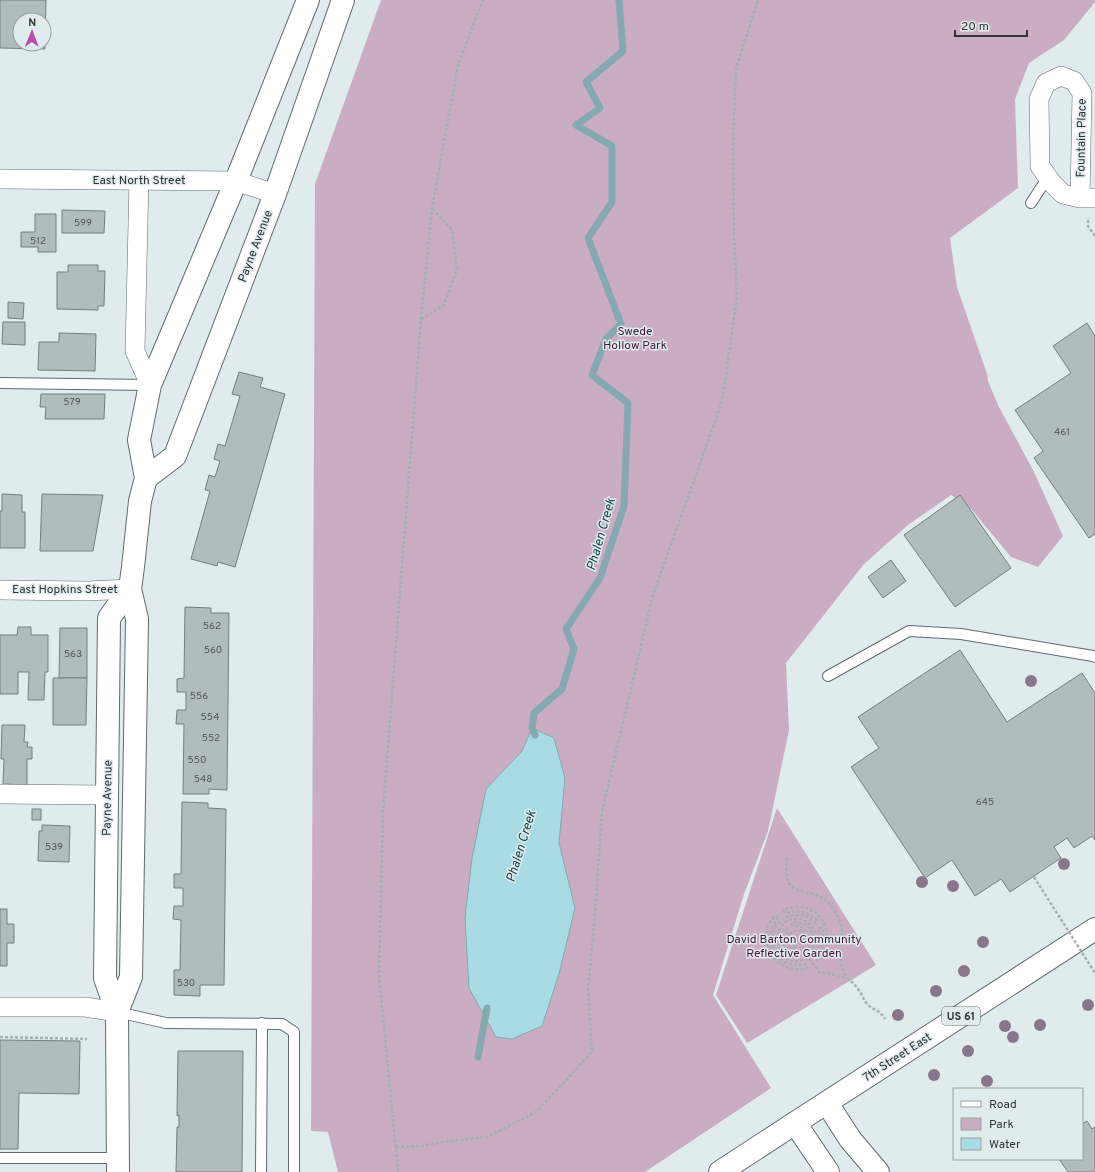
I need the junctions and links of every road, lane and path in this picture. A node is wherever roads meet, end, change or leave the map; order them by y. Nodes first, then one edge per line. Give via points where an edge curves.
1 (308, 0) edge
2 (343, 0) edge
3 (483, 0) edge
4 (758, 0) edge
5 (1048, 177) junction
6 (0, 179) edge
7 (139, 180) junction
8 (236, 180) junction
9 (275, 194) junction
10 (1031, 203) dead end
11 (1088, 203) edge
12 (432, 208) junction
13 (1095, 236) edge
14 (421, 319) junction
15 (0, 383) edge
16 (150, 385) junction
17 (146, 478) junction
18 (130, 589) junction
19 (0, 590) edge
20 (1095, 657) edge
21 (828, 676) dead end
22 (0, 794) edge
23 (107, 795) junction
24 (787, 858) dead end
25 (1034, 877) dead end
26 (1095, 929) edge
27 (797, 938) dead end
28 (1095, 973) edge
29 (846, 977) junction
30 (0, 1006) edge
31 (117, 1012) junction
32 (885, 1019) dead end
33 (262, 1024) junction
34 (0, 1037) edge
35 (87, 1039) dead end
36 (827, 1103) junction
37 (795, 1123) junction
38 (396, 1147) junction
39 (0, 1158) edge
40 (118, 1165) edge
41 (261, 1172) edge
42 (294, 1172) edge
43 (398, 1172) edge
44 (720, 1172) edge
45 (828, 1172) edge
46 (878, 1172) edge

1 - 8 street, Payne Avenue
2 - 9 street, Payne Avenue
3 - 12 path via 458,65
4 - 38 path via 736,68 733,145 737,296 722,402 653,595 602,812 588,990 592,1052 536,1112 487,1137
5 - 10 lane
5 - 11 street, Fountain Place via 1063,194
5 - 11 street, Fountain Place via 1040,166 1039,99 1046,83 1061,76 1074,81 1082,93
6 - 7 street, East North Street
7 - 8 street, East North Street
7 - 16 street via 135,351
8 - 9 street, East North Street
8 - 16 street, Payne Avenue
9 - 17 street, Payne Avenue via 174,456
11 - 13 path via 1088,226
12 - 14 path
12 - 14 path via 452,230 457,268 444,305
14 - 38 path via 383,818 379,975
15 - 16 lane
16 - 17 street, Payne Avenue via 139,440
17 - 18 street, Payne Avenue via 140,501
18 - 19 street, East Hopkins Street
18 - 23 street, Payne Avenue via 108,618
18 - 31 street, Payne Avenue via 137,619 131,977
20 - 21 lane via 961,634 909,631
22 - 23 street
23 - 31 street, Payne Avenue via 104,978
24 - 29 path via 786,869 790,885 797,890 816,894 830,903 838,917 842,931 841,960
25 - 28 path, bridge
26 - 36 street, 7th Street East / US 61
27 - 29 path via 805,951 811,945 810,931 805,924 792,924 805,930 808,940 805,941 800,931 792,931 789,938 795,949 790,948 785,939 788,930 784,928 782,931 784,947 798,954 800,958 791,957 783,952 777,940 782,925 792,919 804,920 813,927 816,936 812,950 814,953 820,944 818,929 822,928 823,947 817,960 826,950 828,937 824,923 812,911 793,907 784,910 786,913 806,912 817,921 816,923 806,916 798,915 783,919 776,926 774,948 771,947 770,935 779,916 775,916 768,924 766,944 779,964 797,970 807,968 806,964 789,964 778,958 777,954 796,962 810,958 819,972
29 - 32 path via 852,980 867,1004 882,1013
30 - 31 street via 85,1007
31 - 33 lane via 166,1023
31 - 40 street, Payne Avenue
33 - 41 lane
33 - 42 lane via 282,1024 294,1032
34 - 35 path
36 - 37 street, 7th Street East / US 61
36 - 46 street via 850,1139
37 - 44 street, 7th Street East
37 - 45 street
38 - 43 path
39 - 40 lane

